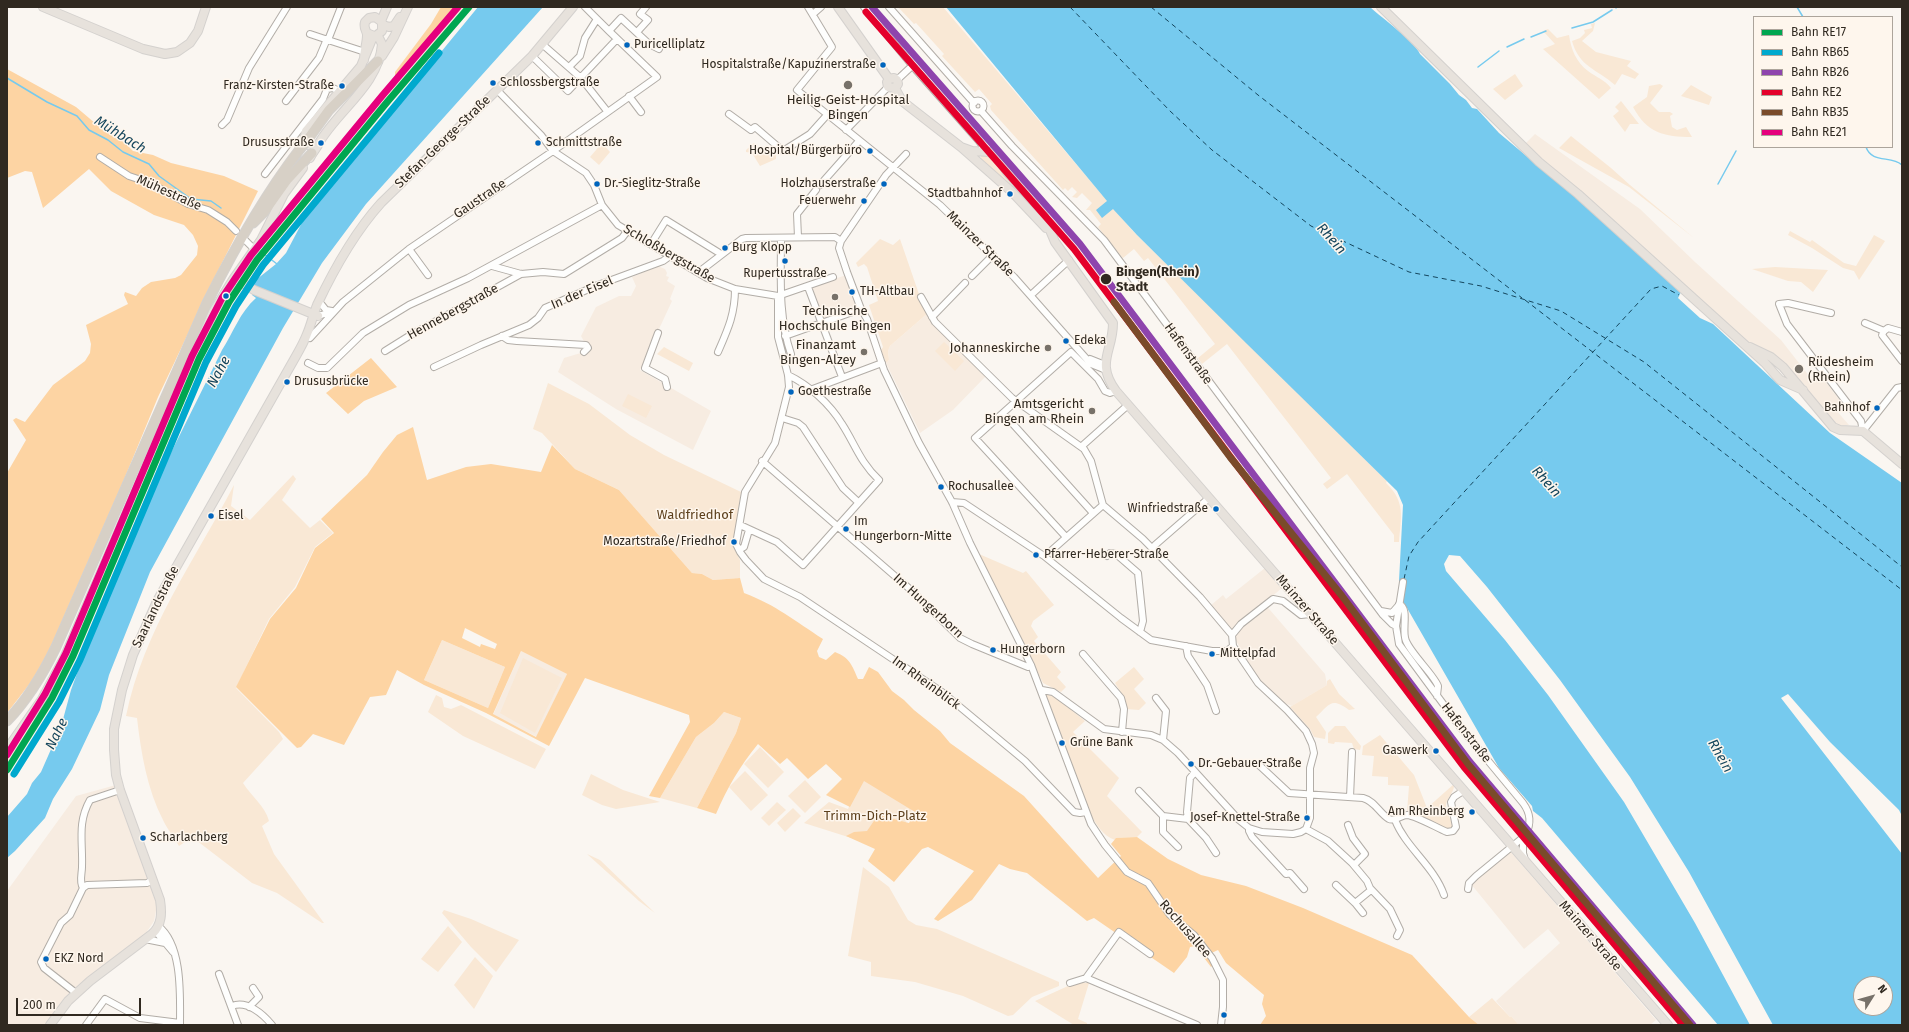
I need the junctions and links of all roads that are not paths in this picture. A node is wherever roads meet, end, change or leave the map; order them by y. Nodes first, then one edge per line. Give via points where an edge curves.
1 (43, 7) edge
2 (206, 7) edge
3 (287, 7) edge
4 (342, 7) edge
5 (384, 7) edge
6 (387, 7) edge
7 (573, 7) edge
8 (585, 7) edge
9 (646, 7) edge
10 (808, 7) edge
11 (821, 7) edge
12 (838, 7) edge
13 (864, 7) edge
14 (889, 7) edge
15 (1381, 7) edge
16 (407, 9) edge
17 (813, 14) junction
18 (597, 19) junction
19 (380, 21) junction
20 (608, 31) junction
21 (637, 32) junction
22 (310, 34) dead end
23 (371, 34) junction
24 (616, 39) junction
25 (328, 40) junction
26 (542, 44) junction
27 (659, 49) dead end
28 (362, 51) dead end
29 (532, 56) junction
30 (378, 61) junction
31 (912, 66) junction
32 (569, 67) junction
33 (581, 78) junction
34 (892, 83) junction
35 (497, 90) junction
36 (342, 94) junction
37 (629, 96) junction
38 (286, 102) dead end
39 (607, 111) junction
40 (641, 112) dead end
41 (729, 114) dead end
42 (827, 115) junction
43 (222, 125) dead end
44 (846, 130) junction
45 (860, 141) junction
46 (960, 147) junction
47 (553, 151) junction
48 (982, 151) junction
49 (312, 153) junction
50 (906, 154) dead end
51 (100, 157) dead end
52 (980, 164) junction
53 (893, 168) junction
54 (265, 174) dead end
55 (602, 205) junction
56 (1038, 212) junction
57 (628, 230) junction
58 (241, 231) junction
59 (798, 237) junction
60 (781, 238) junction
61 (246, 241) dead end
62 (841, 241) junction
63 (651, 244) junction
64 (409, 249) junction
65 (255, 250) junction
66 (721, 254) junction
67 (993, 255) junction
68 (670, 256) junction
69 (1069, 260) junction
70 (492, 266) junction
71 (699, 272) junction
72 (522, 274) junction
73 (428, 275) dead end
74 (972, 276) dead end
75 (833, 277) dead end
76 (234, 278) junction
77 (965, 283) dead end
78 (326, 287) junction
79 (808, 287) junction
80 (735, 289) junction
81 (1031, 295) junction
82 (780, 296) junction
83 (921, 297) dead end
84 (322, 305) junction
85 (861, 309) junction
86 (331, 313) junction
87 (1831, 313) dead end
88 (316, 316) junction
89 (932, 317) junction
90 (822, 323) junction
91 (1865, 324) dead end
92 (1884, 330) junction
93 (1902, 332) edge
94 (658, 333) dead end
95 (502, 336) junction
96 (785, 336) junction
97 (310, 338) junction
98 (385, 351) dead end
99 (1108, 351) junction
100 (584, 352) dead end
101 (718, 352) dead end
102 (1900, 352) edge
103 (791, 354) dead end
104 (1084, 355) junction
105 (296, 356) junction
106 (1092, 361) junction
107 (1902, 361) edge
108 (308, 363) dead end
109 (882, 363) junction
110 (434, 367) dead end
111 (1105, 368) junction
112 (788, 374) junction
113 (842, 377) junction
114 (667, 387) dead end
115 (1902, 387) edge
116 (810, 390) junction
117 (1116, 391) junction
118 (1016, 401) junction
119 (1128, 405) junction
120 (1003, 413) junction
121 (782, 418) junction
122 (1863, 431) junction
123 (1082, 446) junction
124 (762, 461) junction
125 (1902, 464) edge
126 (1209, 498) junction
127 (858, 502) junction
128 (952, 502) junction
129 (1103, 505) junction
130 (1093, 513) junction
131 (740, 525) junction
132 (837, 526) junction
133 (749, 530) junction
134 (1066, 537) junction
135 (1155, 545) dead end
136 (739, 550) junction
137 (1052, 550) dead end
138 (1108, 556) dead end
139 (1403, 582) dead end
140 (1399, 604) junction
141 (1380, 611) junction
142 (1310, 614) junction
143 (1396, 626) junction
144 (1140, 632) junction
145 (1232, 635) junction
146 (1186, 646) junction
147 (1233, 646) junction
148 (1083, 654) dead end
149 (1031, 665) junction
150 (1042, 690) junction
151 (1437, 696) junction
152 (1156, 698) dead end
153 (1216, 711) dead end
154 (7, 721) edge
155 (1122, 732) junction
156 (1163, 740) junction
157 (7, 749) edge
158 (1352, 752) dead end
159 (1259, 765) dead end
160 (1195, 772) junction
161 (120, 790) junction
162 (1140, 791) dead end
163 (1463, 791) junction
164 (1310, 794) junction
165 (1350, 797) junction
166 (1086, 812) junction
167 (1163, 816) junction
168 (1188, 819) junction
169 (1394, 820) junction
170 (1348, 825) dead end
171 (1249, 828) junction
172 (1306, 829) junction
173 (1523, 838) junction
174 (1178, 847) dead end
175 (1512, 847) junction
176 (1216, 852) dead end
177 (1526, 862) junction
178 (1354, 865) junction
179 (153, 880) junction
180 (1336, 885) dead end
181 (83, 888) junction
182 (1304, 889) dead end
183 (1468, 889) dead end
184 (1371, 890) junction
185 (1444, 895) dead end
186 (1355, 903) junction
187 (1363, 913) dead end
188 (157, 928) junction
189 (1396, 936) dead end
190 (145, 940) junction
191 (166, 944) junction
192 (174, 952) junction
193 (1150, 954) dead end
194 (219, 974) dead end
195 (1086, 978) junction
196 (1070, 983) dead end
197 (253, 988) dead end
198 (76, 993) junction
199 (232, 1006) junction
200 (250, 1006) junction
201 (140, 1018) junction
202 (180, 1024) edge
203 (50, 1025) edge
204 (86, 1025) edge
205 (136, 1025) edge
206 (238, 1025) edge
207 (272, 1025) edge
208 (1197, 1025) edge
209 (1221, 1025) edge
210 (1668, 1025) edge

1 - 2 main road via 143,49 165,54 177,52 190,43 198,31
3 - 43 street via 249,68 227,120
4 - 25 street
5 - 19 main road
6 - 19 main road
7 - 26 main road, Stefan-George-Straße
8 - 18 street
9 - 21 street via 640,14 648,20
10 - 17 street
11 - 17 street
12 - 34 main road
13 - 31 street
14 - 141 street, Hafenstraße via 974,103 982,103 981,111 1012,146 1104,240
15 - 122 main road via 1539,162 1578,194 1765,363 1780,380 1803,390 1836,429
16 - 19 main road via 394,26 389,27
16 - 30 main road via 394,37
17 - 42 street, Mainzer Straße via 832,47 798,90
18 - 20 street
18 - 32 street via 585,38 580,56
19 - 23 main road via 380,33
19 - 23 main road via 369,18 364,22 364,29
20 - 21 street via 621,18
20 - 24 street
21 - 27 street via 649,44
22 - 25 street
23 - 30 main road via 379,38 382,44
23 - 36 main road via 364,60
24 - 33 street
24 - 37 street via 657,77
25 - 28 street
25 - 38 street via 319,58
26 - 29 main road, Stefan-George-Straße
26 - 32 street
29 - 33 street via 568,91
29 - 35 main road, Stefan-George-Straße
30 - 36 highway
30 - 49 main road via 371,78 332,124
31 - 34 street
31 - 48 street via 979,141
32 - 33 street
33 - 39 street
34 - 44 street
34 - 46 main road via 902,101
35 - 47 street, Schloßbergstraße
35 - 78 main road, Stefan-George-Straße via 380,203 347,249
36 - 49 main road via 306,131 305,138
36 - 54 street via 333,88 327,89 323,99
36 - 58 highway, bridge
37 - 39 street
37 - 40 street
39 - 47 street
41 - 42 street via 750,130 755,127 783,151 810,134
42 - 44 street, Mainzer Straße
44 - 45 street, Mainzer Straße
45 - 53 street, Mainzer Straße
45 - 59 street via 797,212
46 - 48 main road
46 - 52 main road
47 - 55 street, Schloßbergstraße via 586,173
47 - 64 street, Gaustraße
48 - 52 main road via 978,155
48 - 56 main road via 994,155
49 - 58 highway via 287,180 265,211
49 - 65 main road via 284,194
50 - 53 street
51 - 58 street, Mühestraße via 129,176 150,183 188,204 208,210
52 - 56 main road
53 - 62 street
53 - 67 street, Mainzer Straße via 940,205
55 - 57 street, Schloßbergstraße via 612,220
55 - 70 street
56 - 69 main road
57 - 63 street, Schloßbergstraße
57 - 72 street via 622,238 564,274
58 - 154 highway via 47,665 27,697
59 - 60 street
59 - 62 street via 835,237
60 - 66 street via 742,239
60 - 82 street
61 - 65 street
62 - 85 street, Rochusallee via 840,252
63 - 66 street via 666,220
63 - 68 street, Schloßbergstraße
64 - 73 street
64 - 86 street, Gaustraße
65 - 76 main road
66 - 71 street
67 - 74 street
67 - 81 street, Mainzer Straße
68 - 71 street, Schloßbergstraße
68 - 95 street, In der Eisel via 545,308 538,318 528,325
69 - 81 street
69 - 99 main road via 1113,323
70 - 72 street
70 - 108 street via 410,305 363,333 327,368 318,368
71 - 80 street, Schloßbergstraße via 707,278
72 - 98 street, Hennebergstraße
75 - 79 street
76 - 88 main road
76 - 157 main road via 204,333 65,656 42,699
77 - 89 street
78 - 84 main road, Stefan-George-Straße
78 - 88 main road, Stefan-George-Straße
79 - 82 street
79 - 90 street
80 - 82 street, Schloßbergstraße
80 - 101 street via 735,308
81 - 104 street, Mainzer Straße
82 - 96 street
82 - 112 street via 778,337
83 - 89 street
84 - 86 street
84 - 88 main road, Stefan-George-Straße
85 - 90 street
85 - 109 street, Rochusallee
86 - 88 street via 324,319
86 - 97 street, Gaustraße
87 - 122 street via 1788,303 1779,304 1787,324 1861,420
88 - 97 main road, Saarlandstraße
88 - 105 main road, Saarlandstraße
89 - 118 street
90 - 96 street
90 - 113 street
91 - 92 street
92 - 93 street via 1888,328
92 - 102 street via 1882,336
94 - 114 street via 650,364 645,368 661,376
95 - 100 street via 517,341 586,345 588,348
95 - 110 street, In der Eisel
96 - 103 street
97 - 105 main road, Saarlandstraße
99 - 106 street
99 - 111 main road
102 - 107 street
104 - 106 street, Mainzer Straße
104 - 111 street, Mainzer Straße via 1091,364
105 - 161 main road, Saarlandstraße via 164,588 133,655 114,729 115,764
106 - 111 street, Mainzer Straße
109 - 113 street
109 - 128 street, Rochusallee via 919,443
111 - 117 main road, Mainzer Straße
112 - 116 street
112 - 121 street via 789,387
113 - 116 street
115 - 122 street via 1898,388
116 - 127 street via 832,409 866,468 879,480
117 - 118 street via 1105,391 1098,379 1071,352
117 - 119 main road, Mainzer Straße
118 - 120 street
118 - 123 street
119 - 123 street
119 - 126 main road, Mainzer Straße
120 - 130 street
120 - 134 street via 975,438
121 - 124 street via 775,443
121 - 127 street via 803,427 843,488
122 - 125 main road
123 - 129 street via 1091,461
124 - 131 street via 745,492
124 - 132 street, Im Hungerborn
126 - 135 street
126 - 142 main road, Mainzer Straße
127 - 132 street
128 - 144 street via 964,504 1044,556
128 - 149 street, Rochusallee
129 - 130 street
129 - 145 street via 1142,538 1178,574
130 - 134 street
131 - 133 street
131 - 136 street via 736,544
132 - 133 street via 803,565 777,542
132 - 149 street, Im Hungerborn via 911,590 960,638 1028,667
133 - 136 street via 744,547
134 - 137 street
136 - 166 street, Im Rheinblick via 764,579 800,597 942,692 1025,761 1074,812
138 - 144 street via 1110,553 1116,554 1138,573 1143,621
139 - 140 street, Hafenstraße
140 - 141 street via 1392,614
140 - 143 street, Hafenstraße
140 - 151 street via 1406,612 1403,628 1405,640 1437,684
141 - 143 street, Hafenstraße
142 - 145 street via 1301,615 1283,601 1273,599
142 - 163 main road, Mainzer Straße
143 - 151 street, Hafenstraße via 1402,649
144 - 146 street via 1154,641
145 - 147 street
146 - 147 street via 1224,651
146 - 153 street via 1188,656 1207,685
147 - 164 street via 1258,683 1287,710 1311,740 1314,753 1310,768
148 - 155 street via 1121,698 1124,709
149 - 150 street, Rochusallee
150 - 155 street via 1053,692 1099,727
150 - 166 street, Rochusallee
151 - 173 street, Hafenstraße via 1528,811 1530,823
152 - 156 street via 1166,711
155 - 156 street
156 - 160 street
158 - 165 street
159 - 164 street via 1289,793
160 - 168 street via 1190,778 1186,812
160 - 171 street
161 - 179 main road, Saarlandstraße
161 - 181 street via 90,800 85,810 80,841 80,883
162 - 167 street
163 - 169 street via 1451,802 1456,824 1453,831 1447,832 1410,816
163 - 175 main road, Mainzer Straße
164 - 165 street
164 - 172 street via 1310,818
165 - 169 street via 1368,800 1389,819
166 - 209 street, Rochusallee via 1105,845 1127,872 1148,883 1170,915 1194,935 1212,958 1223,980
167 - 168 street
167 - 174 street via 1163,832
168 - 176 street
169 - 185 street via 1441,885
170 - 178 street via 1353,838 1365,854
171 - 172 street via 1262,832 1293,834
171 - 182 street via 1252,837 1286,874 1290,873
172 - 178 street via 1328,842
173 - 175 street
173 - 177 street, Hafenstraße
175 - 177 main road, Mainzer Straße
175 - 183 street via 1476,876 1469,883
177 - 210 main road, Mainzer Straße
178 - 184 street
179 - 181 street
179 - 188 main road, Saarlandstraße via 161,907 161,919
180 - 186 street
181 - 198 street via 70,915 62,923 41,962 44,968
184 - 186 street
184 - 189 street via 1394,915 1400,930
186 - 187 street
188 - 190 main road
188 - 191 street
188 - 192 street via 170,940
190 - 191 street via 156,940
190 - 198 main road
191 - 192 street
192 - 202 street via 180,985
193 - 195 street via 1119,932
194 - 199 street
195 - 196 street
195 - 208 street
197 - 200 street via 259,997
198 - 203 main road
199 - 200 street
199 - 206 street
200 - 207 street
201 - 202 street
201 - 204 street via 105,999
201 - 205 street

